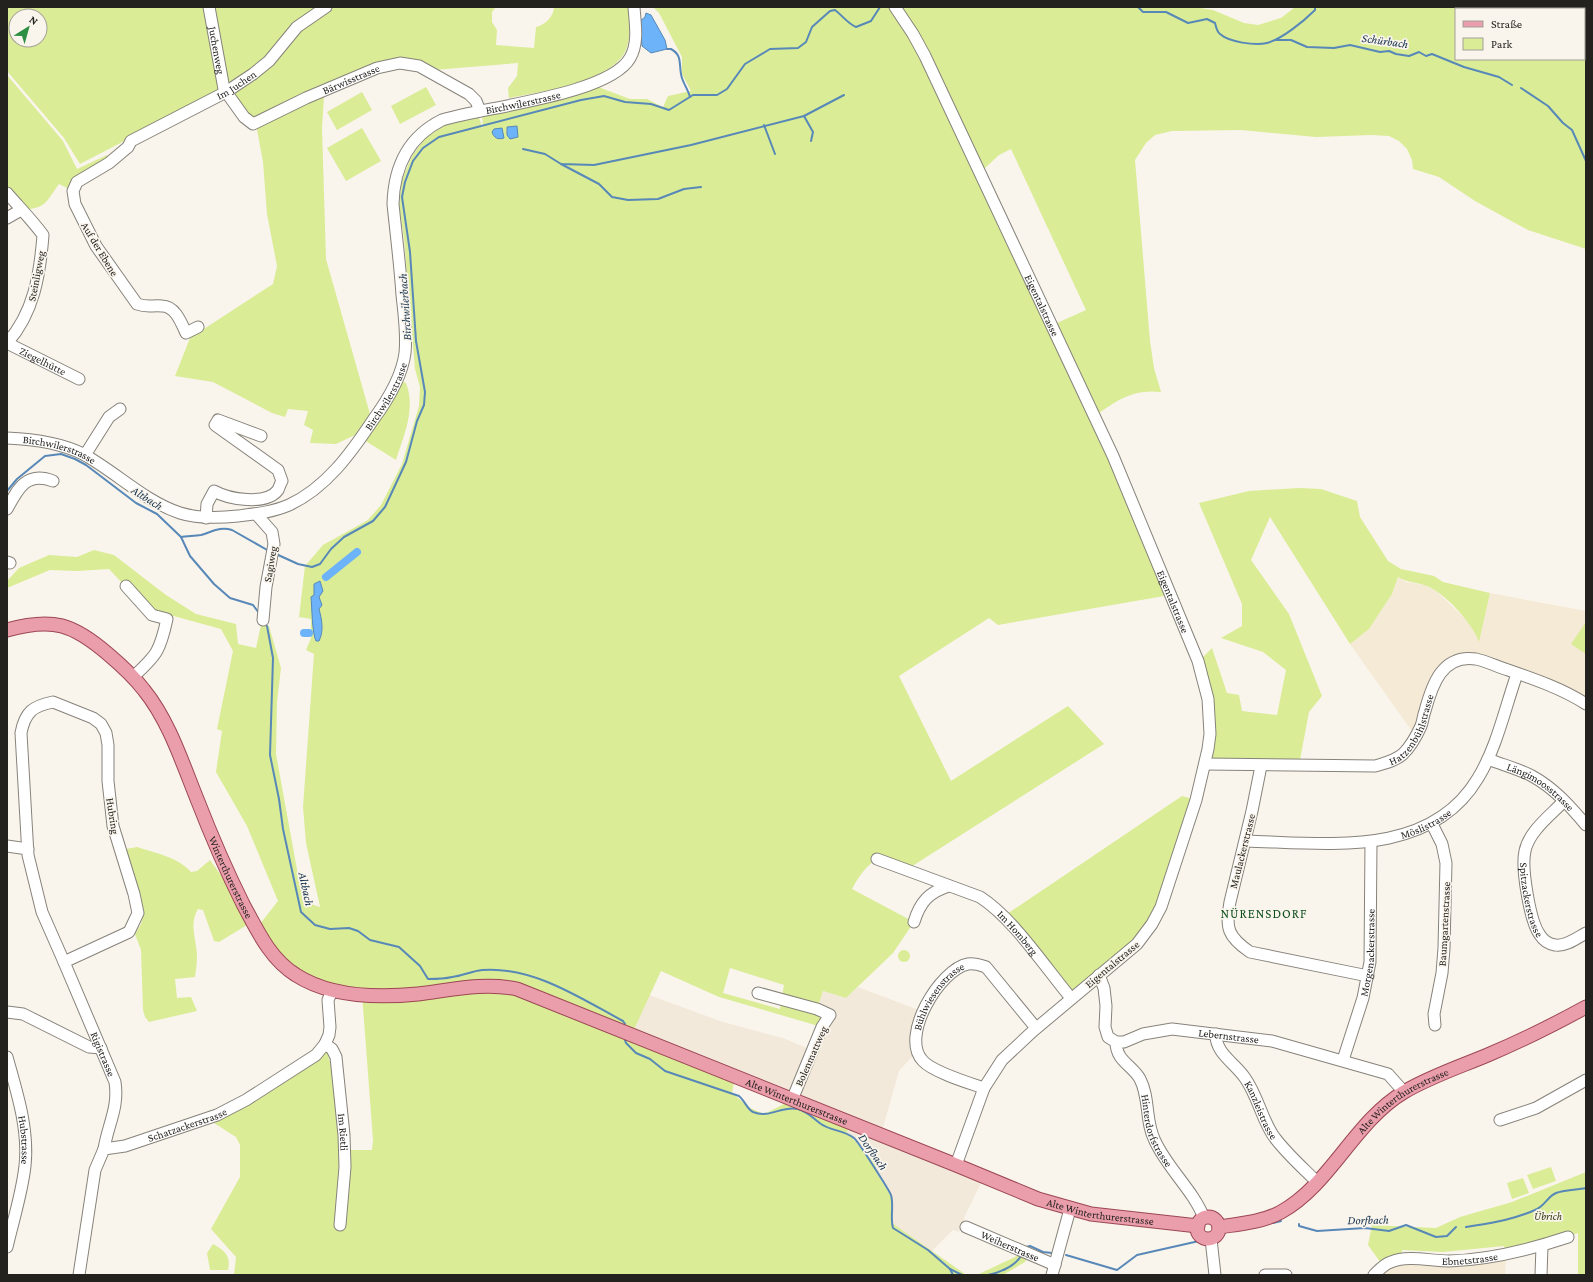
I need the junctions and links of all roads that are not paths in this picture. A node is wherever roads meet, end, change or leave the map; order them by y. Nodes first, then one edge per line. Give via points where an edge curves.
1 (209, 7) edge
2 (326, 7) edge
3 (634, 7) edge
4 (895, 7) edge
5 (226, 92) junction
6 (480, 111) junction
7 (131, 141) joint
8 (7, 192) edge
9 (21, 210) junction
10 (7, 218) edge
11 (198, 327) dead end
12 (7, 343) edge
13 (79, 380) dead end
14 (120, 409) dead end
15 (261, 436) dead end
16 (7, 438) edge
17 (85, 455) junction
18 (53, 481) dead end
19 (7, 509) edge
20 (256, 514) junction
21 (206, 518) junction
22 (126, 586) dead end
23 (263, 620) dead end
24 (7, 630) edge
25 (1517, 674) junction
26 (133, 677) junction
27 (1586, 704) edge
28 (1488, 759) junction
29 (1205, 764) junction
30 (1261, 766) junction
31 (1564, 801) junction
32 (1432, 824) junction
33 (1586, 824) edge
34 (1246, 841) junction
35 (1371, 842) junction
36 (7, 846) edge
37 (28, 849) junction
38 (877, 859) dead end
39 (949, 886) junction
40 (914, 922) dead end
41 (1586, 933) edge
42 (64, 962) junction
43 (1099, 975) junction
44 (1368, 976) junction
45 (332, 991) junction
46 (758, 993) dead end
47 (538, 997) joint
48 (1071, 998) junction
49 (1586, 1007) edge
50 (7, 1012) edge
51 (1435, 1025) dead end
52 (1036, 1028) junction
53 (1216, 1034) junction
54 (1116, 1042) junction
55 (325, 1044) junction
56 (101, 1048) junction
57 (7, 1058) edge
58 (1343, 1060) junction
59 (1586, 1080) edge
60 (984, 1088) junction
61 (1404, 1092) junction
62 (792, 1100) junction
63 (1500, 1120) dead end
64 (104, 1149) junction
65 (956, 1165) junction
66 (1317, 1182) junction
67 (1070, 1209) junction
68 (1201, 1222) junction
69 (340, 1225) dead end
70 (966, 1227) dead end
71 (1219, 1227) junction
72 (1568, 1237) dead end
73 (1210, 1239) junction
74 (1542, 1246) junction
75 (7, 1247) edge
76 (1054, 1270) edge
77 (1266, 1274) edge
78 (80, 1275) edge
79 (1215, 1275) edge
80 (1286, 1275) edge
81 (1374, 1275) edge
82 (1541, 1275) edge

1 - 5 street, Juchenweg
2 - 5 street, Im Juchen via 297,28 264,65
3 - 6 street, Birchwilerstrasse via 635,39 630,59 610,75 565,92
4 - 29 street, Eigentalstrasse via 925,56 1098,423 1198,661 1207,692 1210,716
5 - 6 street, Bärwisstrasse via 244,117 253,124 377,68 400,62 427,70 469,94 476,101
5 - 7 street, Im Juchen
6 - 20 street, Birchwilerstrasse via 454,116 430,126 412,143 400,164 393,190 393,204 406,332 405,354 400,372 385,402 361,438 327,478 289,505
7 - 11 street, Auf der Ebene via 128,148 109,163 77,182 73,191 75,204 96,246 137,304 146,308 163,305 172,309 186,333
8 - 9 street, Steinligweg
9 - 10 street
9 - 12 street, Steinligweg via 30,216 43,235 39,270 27,315
12 - 13 street, Ziegelhütte
14 - 17 street via 109,417
15 - 21 street via 218,420 215,425 278,470 282,481 277,491 259,498 240,499 222,496 214,491 207,504
16 - 17 street, Birchwilerstrasse via 59,445
17 - 21 street, Birchwilerstrasse via 157,502 180,513
18 - 19 street via 42,477 30,478 16,492
20 - 21 street, Birchwilerstrasse
20 - 23 street, Sagiweg via 272,532 273,553 266,586
22 - 26 street via 152,616 167,620 162,643 154,658
24 - 26 main road, Winterthurerstrasse via 40,624 69,627 95,642
25 - 27 street, Hatzenbühlstrasse
25 - 28 street, Möslistrasse
25 - 30 street, Hatzenbühlstrasse via 1476,659 1461,659 1450,663 1435,681 1416,736 1402,754 1389,762 1375,766
26 - 45 main road, Winterthurerstrasse via 161,715 220,856 266,946 294,975
28 - 31 street, Längimoosstrasse via 1532,776
28 - 32 street, Möslistrasse via 1457,805
29 - 30 street, Hatzenbühlstrasse
29 - 43 street, Eigentalstrasse via 1166,895 1155,920 1137,944
30 - 34 street, Maulackerstrasse
31 - 33 street, Längimoosstrasse
31 - 41 street, Spitzackerstrasse via 1536,831 1524,851 1527,894 1540,936 1548,943 1557,946
32 - 35 street, Möslistrasse via 1398,837
32 - 51 street, Baumgartenstrasse via 1442,844 1446,863 1444,948 1434,1014
34 - 35 street, Möslistrasse
34 - 44 street, Maulackerstrasse via 1227,917 1236,942 1250,952
35 - 44 street, Morgenackerstrasse
36 - 37 street
37 - 42 street, Hubring via 42,912
37 - 42 street, Hubring via 23,721 31,710 53,702 93,718 101,724 106,734 112,826 138,913 129,932
38 - 39 street, Im Homberg
39 - 40 street via 929,895 917,912
39 - 48 street, Im Homberg via 980,897 1004,916
42 - 56 street, Rigistrasse
43 - 48 street, Eigentalstrasse
43 - 54 street via 1105,992 1105,1027 1108,1037
44 - 58 street, Morgenackerstrasse
45 - 47 main road, Winterthurerstrasse via 389,995 497,986
45 - 55 street, Schatzackerstrasse via 328,1000 330,1027
46 - 62 street, Bolenmattweg via 830,1015 822,1027
47 - 62 main road, Alte Winterthurerstrasse
48 - 52 street, Eigentalstrasse
49 - 61 main road, Alte Winterthurerstrasse via 1502,1049
50 - 56 street via 23,1014 89,1047
52 - 60 street, Eigentalstrasse via 1002,1060
52 - 60 street, Bühlwiesenstrasse via 986,967 967,964 956,969 941,983 932,995 917,1028 914,1042 917,1051 922,1061 931,1067
53 - 54 street, Lebernstrasse via 1172,1029 1149,1032 1124,1042
53 - 58 street, Lebernstrasse via 1272,1040
53 - 66 street, Kanzleistrasse via 1215,1042 1221,1052 1244,1076 1254,1091 1273,1136
54 - 68 street, Hinterdorfstrasse via 1117,1052 1144,1088 1149,1124 1155,1142 1196,1202
55 - 64 street, Schatzackerstrasse via 316,1055 294,1070 231,1108 204,1120 125,1146
55 - 69 street, Im Rietli via 332,1049 336,1057 344,1135
56 - 64 street, Rigistrasse via 111,1069 116,1093 115,1109
57 - 75 street, Hubstrasse via 26,1134 25,1166
58 - 61 street, Lebernstrasse via 1388,1074
59 - 63 street via 1536,1108
60 - 65 street, Eigentalstrasse
61 - 66 main road, Alte Winterthurerstrasse via 1374,1116
62 - 65 main road, Alte Winterthurerstrasse
64 - 78 street via 94,1170
65 - 67 main road, Alte Winterthurerstrasse via 1038,1199
66 - 71 main road, Alte Winterthurerstrasse via 1298,1201 1273,1216
67 - 68 main road, Alte Winterthurerstrasse via 1107,1216
67 - 76 street
68 - 71 main road via 1214,1219
68 - 73 main road via 1198,1231 1200,1236
70 - 76 street, Weiherstrasse
71 - 73 main road via 1217,1234
72 - 74 street, Ebnetstrasse
73 - 79 street
74 - 81 street, Ebnetstrasse via 1490,1257 1449,1261 1396,1261 1383,1266
74 - 82 street
77 - 80 street

